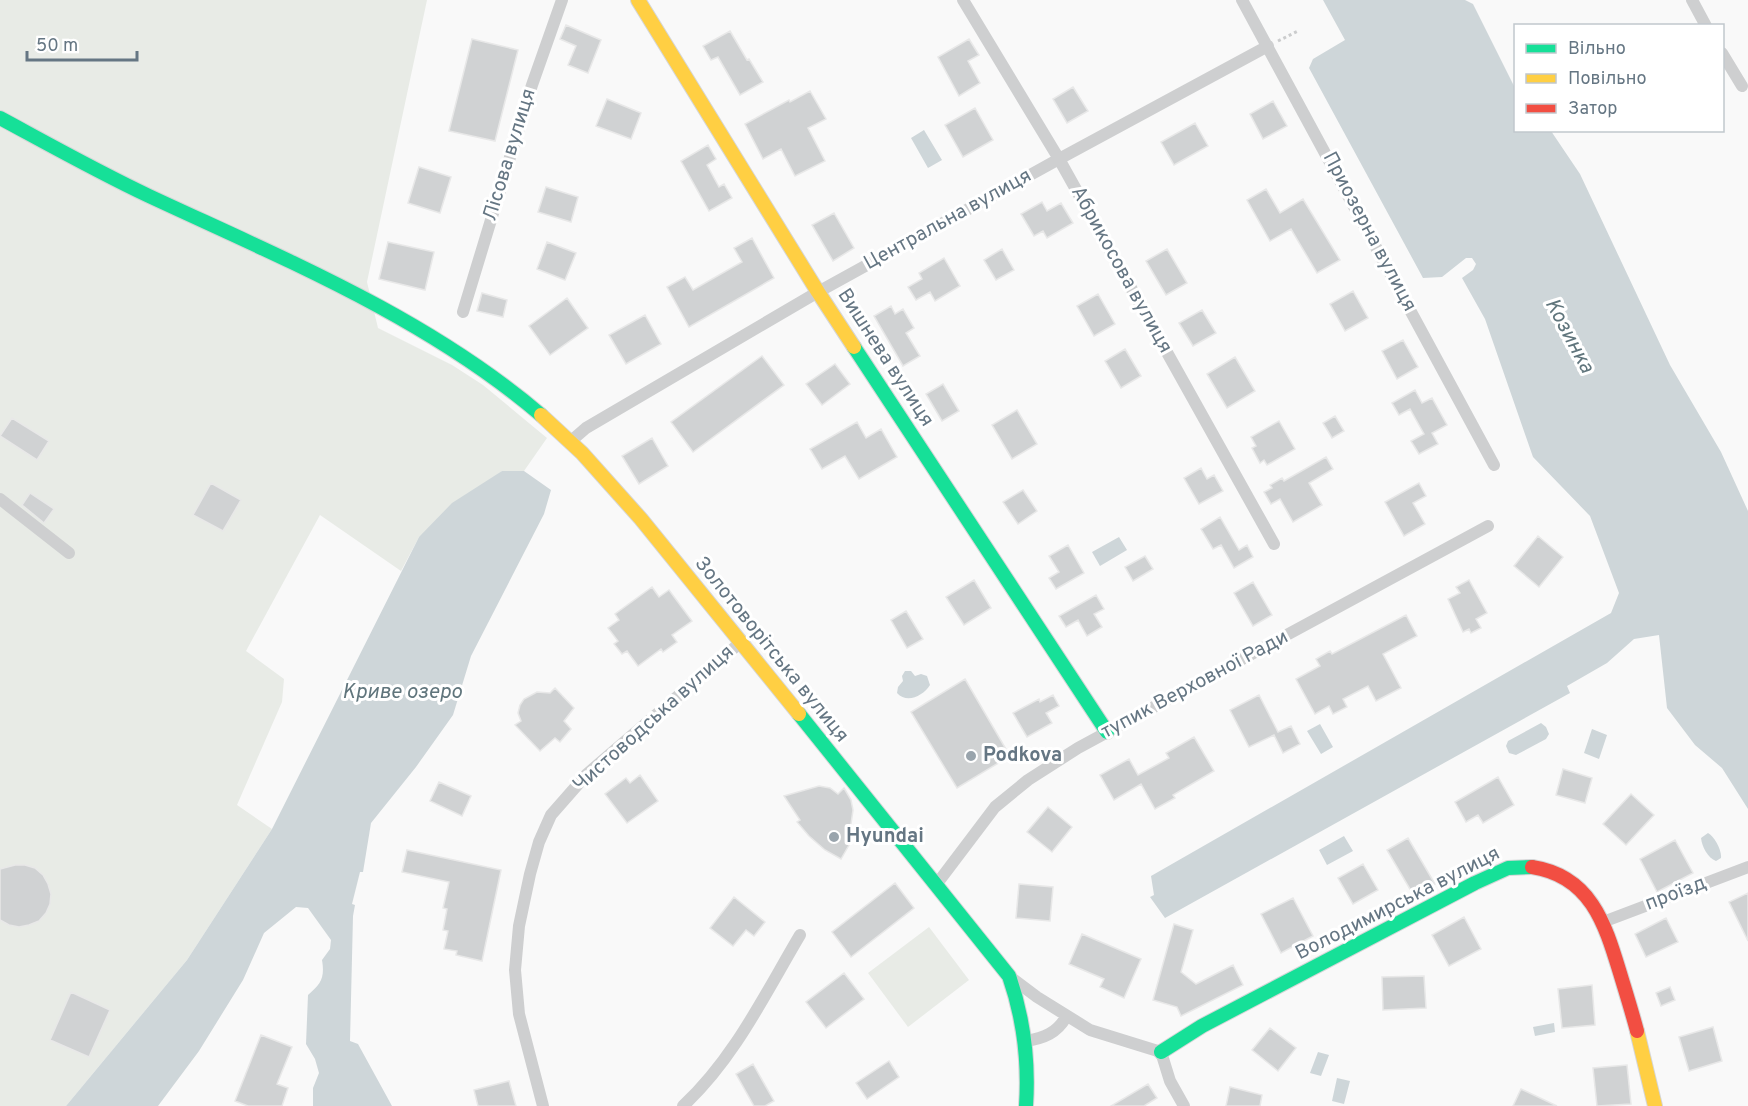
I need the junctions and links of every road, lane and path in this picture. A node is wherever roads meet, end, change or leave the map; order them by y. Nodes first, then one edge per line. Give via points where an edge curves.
1 (562, 0) edge
2 (638, 0) edge
3 (963, 0) edge
4 (1242, 0) edge
5 (1692, 0) edge
6 (1705, 24) edge
7 (1298, 31) dead end
8 (1268, 46) junction
9 (1724, 56) edge
10 (1742, 86) dead end
11 (0, 118) edge
12 (1059, 159) junction
13 (818, 292) junction
14 (463, 312) dead end
15 (571, 441) junction
16 (1494, 465) dead end
17 (0, 499) edge
18 (1488, 526) dead end
19 (1274, 544) dead end
20 (69, 553) dead end
21 (741, 642) junction
22 (1107, 732) junction
23 (1748, 867) edge
24 (936, 885) junction
25 (1603, 922) junction
26 (800, 935) dead end
27 (1009, 976) junction
28 (1066, 1017) junction
29 (1026, 1041) junction
30 (1161, 1052) junction
31 (543, 1106) edge
32 (683, 1106) edge
33 (1026, 1106) edge
34 (1184, 1106) edge
35 (1655, 1106) edge

1 - 14 street, Лісова вулиця via 528,96
2 - 13 street, Вишнева вулиця
3 - 12 street, Абрикосова вулиця
4 - 8 street, Приозерна вулиця
5 - 6 street
7 - 8 path
8 - 12 street, Центральна вулиця
8 - 16 street, Приозерна вулиця
9 - 10 street
11 - 15 street, Золотоворітська вулиця via 98,171 285,259 401,319 482,368
12 - 13 street, Центральна вулиця
12 - 19 street, Абрикосова вулиця
13 - 15 street, Центральна вулиця via 586,428
13 - 22 street, Вишнева вулиця
15 - 21 street, Золотоворітська вулиця
17 - 20 street
18 - 22 street, тупик Верховної Ради
21 - 24 street, Золотоворітська вулиця
21 - 31 street, Чистоводська вулиця via 587,774 551,815 539,842 519,926 515,970 519,1014
22 - 24 street, тупик Верховної Ради via 1028,780 995,807
23 - 25 street, проїзд
24 - 27 street, Золотоворітська вулиця
25 - 30 street, Володимирська вулиця via 1574,882 1539,869 1514,866 1202,1026
25 - 35 street, Володимирська вулиця
26 - 32 street via 730,1053
27 - 28 street, Золотоворітська вулиця
27 - 29 street, Золотоворітська вулиця via 1020,1003
28 - 29 street via 1053,1033
28 - 30 street, Золотоворітська вулиця via 1096,1033
29 - 33 street, Золотоворітська вулиця
30 - 34 street via 1170,1081

